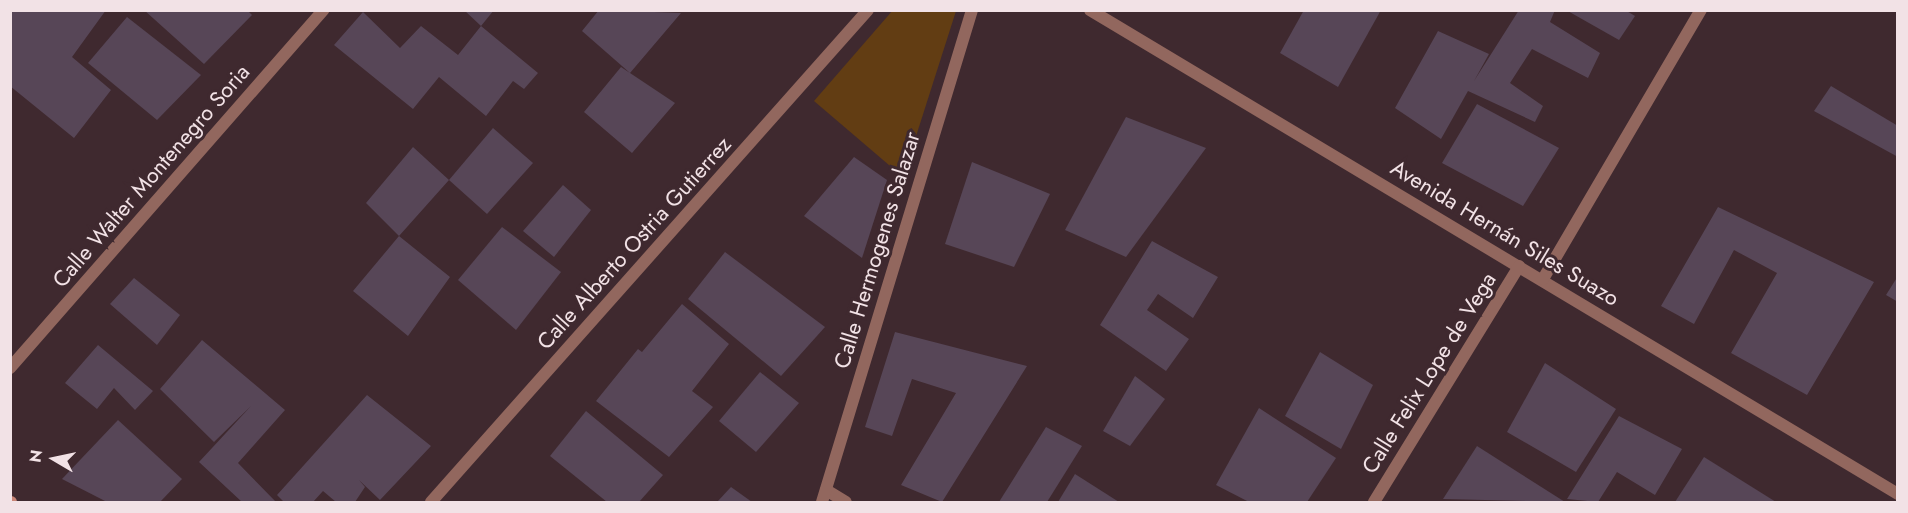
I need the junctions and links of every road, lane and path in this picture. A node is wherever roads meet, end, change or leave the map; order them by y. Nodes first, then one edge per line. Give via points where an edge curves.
1 (323, 10) edge
2 (868, 10) edge
3 (972, 10) edge
4 (1090, 10) edge
5 (1701, 10) edge
6 (1519, 266) junction
7 (1543, 279) junction
8 (10, 368) edge
9 (1898, 494) edge
10 (824, 496) edge
11 (431, 502) edge
12 (846, 502) edge
13 (1374, 502) edge

1 - 8 street, Calle Walter Montenegro Soria
2 - 11 street, Calle Alberto Ostria Gutierrez
3 - 10 street, Calle Hermogenes Salazar
4 - 6 street, Avenida Hernán Siles Suazo
5 - 7 street
6 - 7 street, Avenida Hernán Siles Suazo
6 - 13 street, Calle Felix Lope de Vega
7 - 9 street, Avenida Hernán Siles Suazo
10 - 12 street

